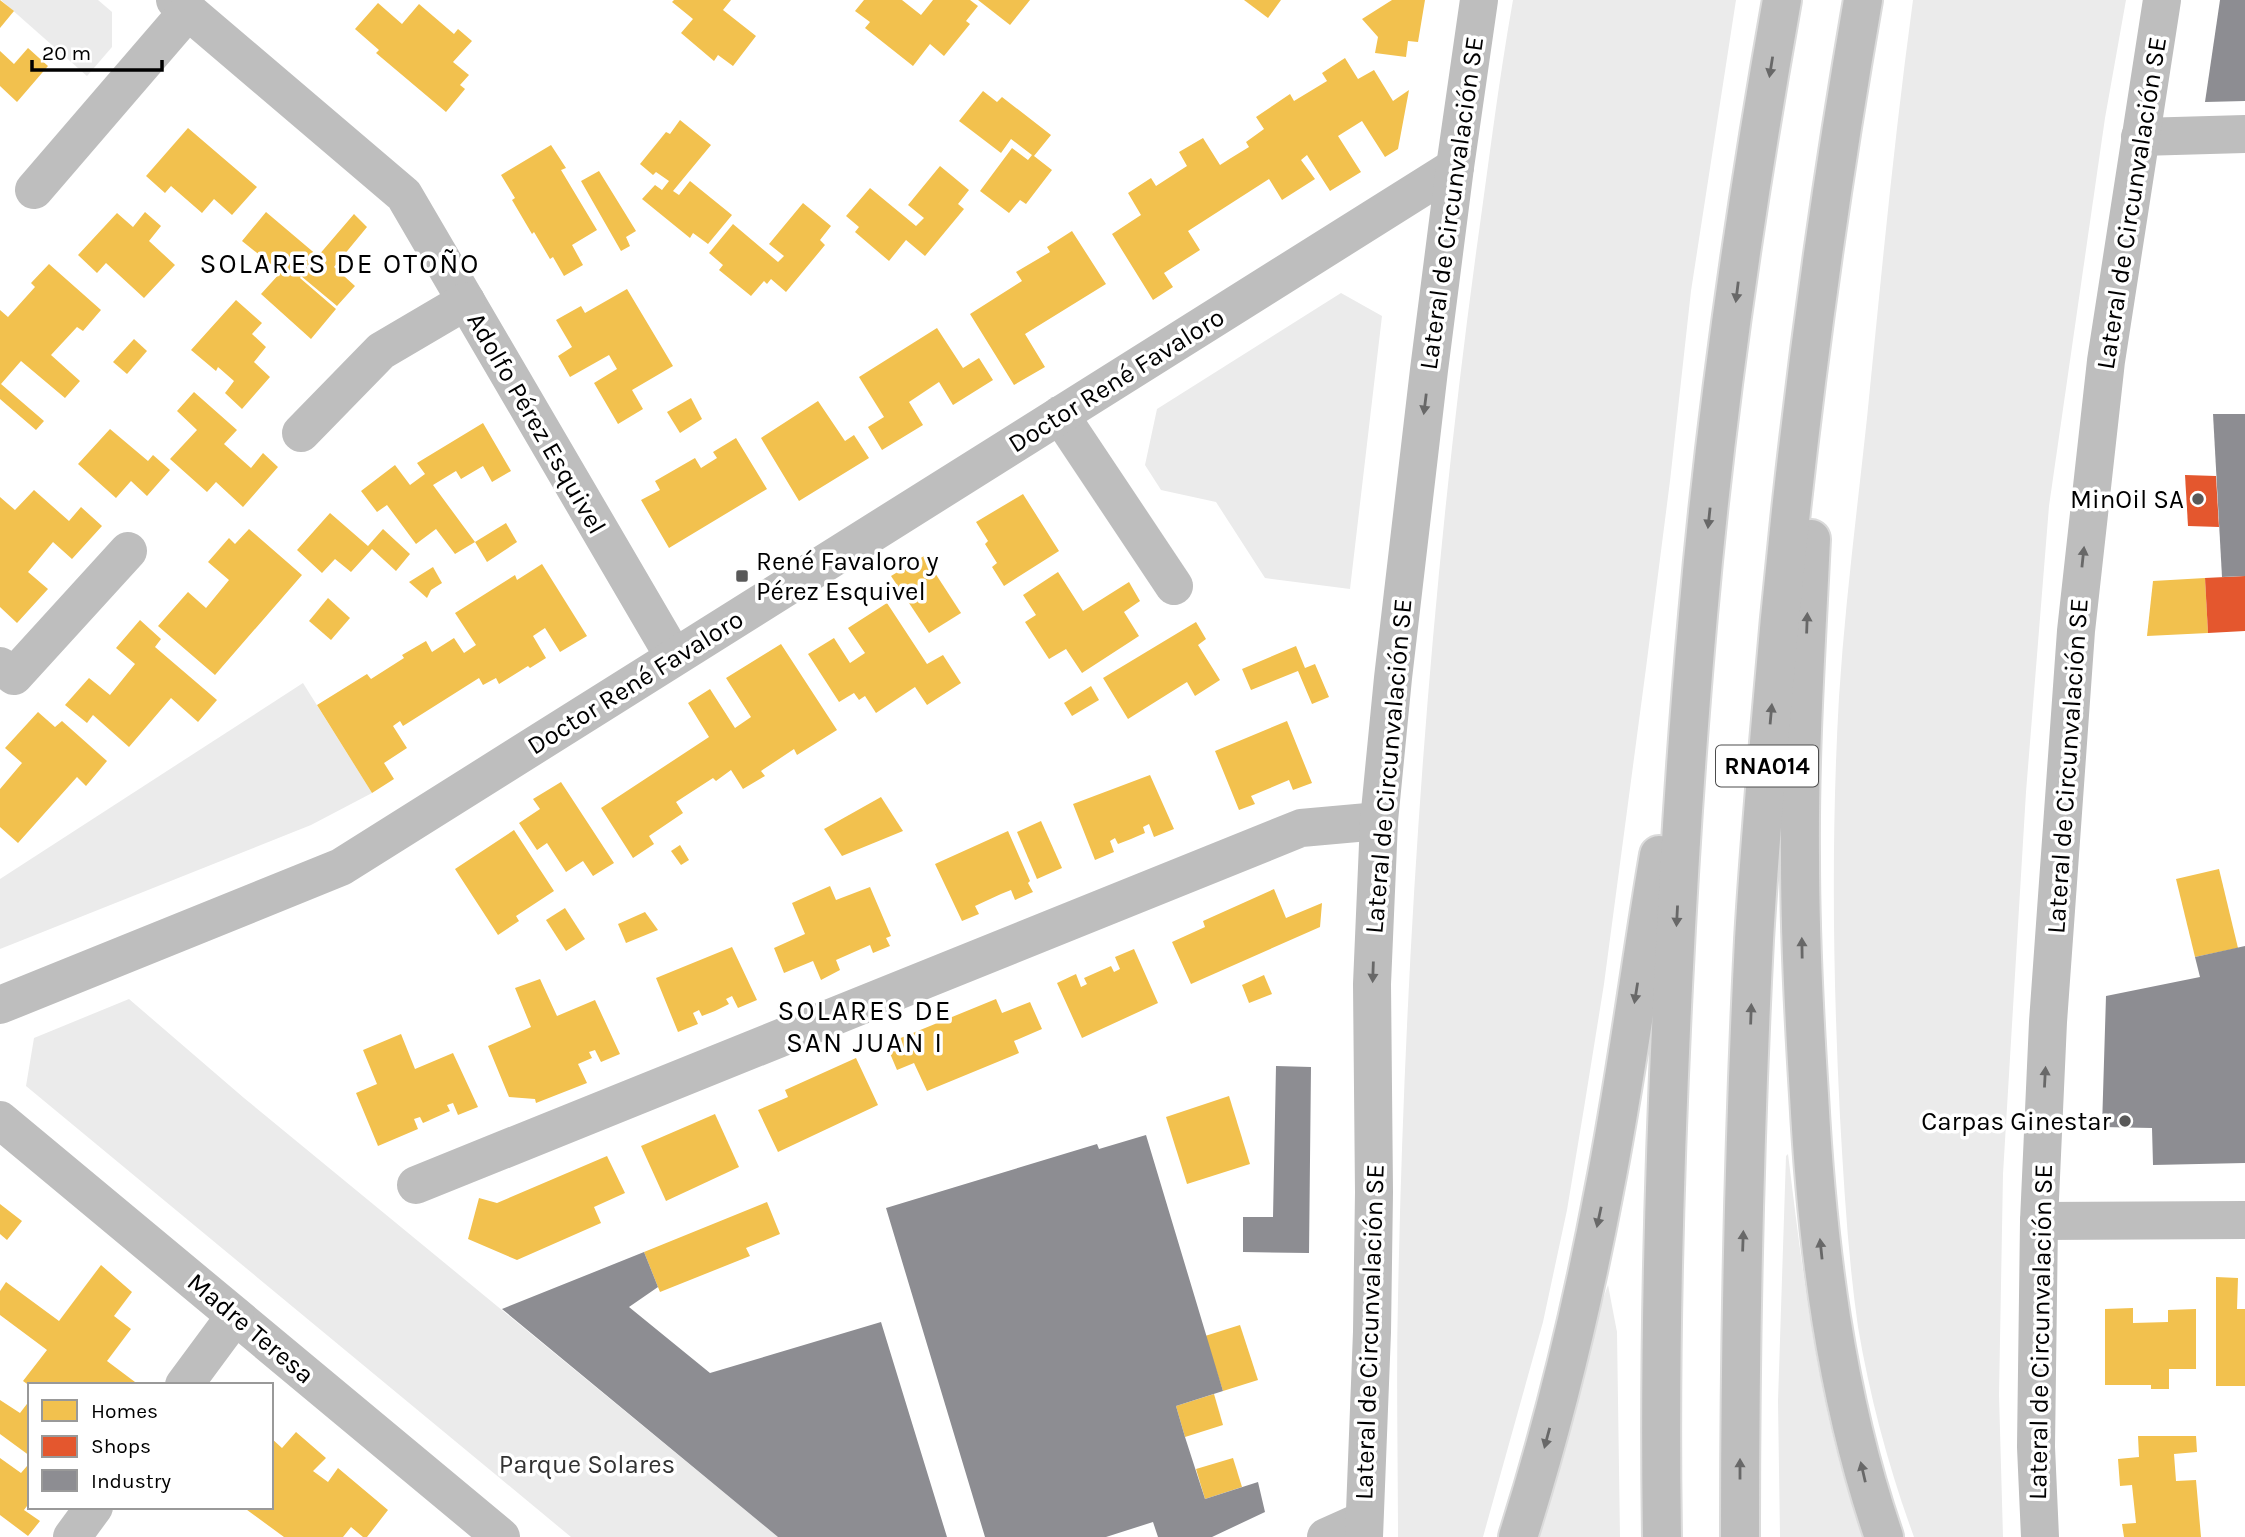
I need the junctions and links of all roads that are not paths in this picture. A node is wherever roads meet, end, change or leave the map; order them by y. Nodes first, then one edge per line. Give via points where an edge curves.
1 (1479, 0) edge
2 (1782, 0) edge
3 (1863, 0) edge
4 (2162, 0) edge
5 (181, 6) edge
6 (2245, 134) edge
7 (2140, 137) junction
8 (1455, 167) junction
9 (34, 190) dead end
10 (1821, 255) junction
11 (466, 301) junction
12 (1060, 415) junction
13 (301, 433) dead end
14 (128, 551) dead end
15 (1174, 586) dead end
16 (1698, 611) junction
17 (674, 657) junction
18 (7, 671) edge
19 (1379, 821) junction
20 (0, 1005) edge
21 (0, 1120) edge
22 (416, 1185) dead end
23 (2245, 1220) edge
24 (2039, 1222) junction
25 (235, 1315) junction
26 (185, 1383) edge
27 (93, 1509) edge
28 (1364, 1528) edge
29 (72, 1537) edge
30 (501, 1537) edge
31 (1326, 1537) edge
32 (1518, 1537) edge
33 (1662, 1537) edge
34 (1740, 1537) edge
35 (1884, 1537) edge
36 (2039, 1537) edge

1 - 8 main road, Lateral de Circunvalación SE
2 -> 16 main road, RNA014 via 1743,245
3 - 10 main road, RNA014
4 - 7 main road, Lateral de Circunvalación SE
5 - 9 main road
5 - 11 main road, Adolfo Pérez Esquivel via 404,195
6 - 7 main road
24 -> 7 main road, Lateral de Circunvalación SE via 2048,1022 2076,631 2106,361
8 - 12 main road, Doctor René Favaloro
8 -> 19 main road, Lateral de Circunvalación SE via 1403,581
34 -> 10 main road, RNA014 via 1741,1294 1754,937 1779,611
35 -> 10 main road via 1849,1413 1822,1257 1803,992 1800,856
11 - 13 main road via 381,351
11 - 17 main road, Adolfo Pérez Esquivel
12 - 15 main road
12 - 17 main road, Doctor René Favaloro
14 - 18 main road
16 -> 32 main road via 1605,1189 1583,1297
16 -> 33 main road, RNA014 via 1684,779 1665,1142
17 - 20 main road, Doctor René Favaloro via 341,867
19 - 22 main road via 1301,828
19 -> 28 main road, Lateral de Circunvalación SE via 1373,985 1372,1320
21 - 25 main road, Madre Teresa
23 - 24 main road
24 - 36 main road, Lateral de Circunvalación SE
25 - 26 main road
25 - 30 main road, Madre Teresa
27 - 29 main road
28 - 31 main road

